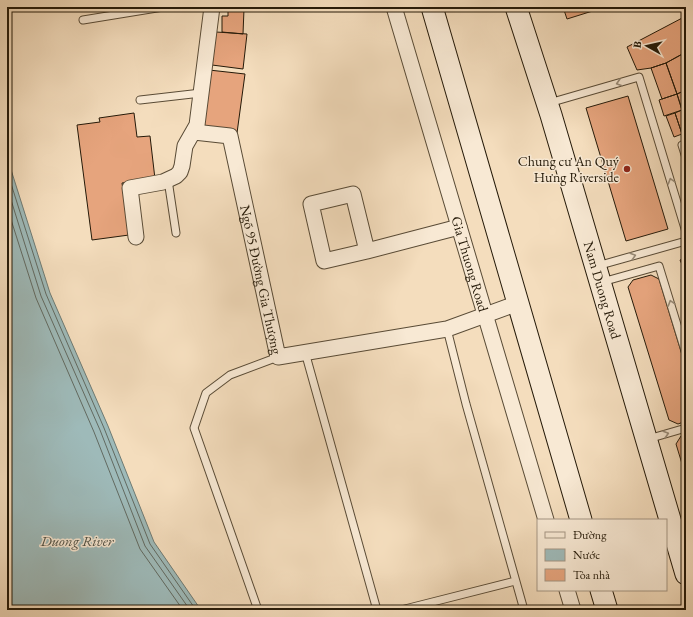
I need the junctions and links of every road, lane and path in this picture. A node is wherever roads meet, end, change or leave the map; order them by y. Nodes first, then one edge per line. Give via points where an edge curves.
1 (163, 7) edge
2 (212, 7) edge
3 (394, 7) edge
4 (432, 7) edge
5 (516, 7) edge
6 (83, 20) dead end
7 (201, 93) junction
8 (140, 100) dead end
9 (547, 104) junction
10 (194, 132) junction
11 (686, 143) edge
12 (686, 158) edge
13 (168, 180) junction
14 (459, 227) junction
15 (686, 232) edge
16 (176, 233) dead end
17 (136, 237) dead end
18 (686, 241) edge
19 (367, 250) junction
20 (598, 275) junction
21 (518, 304) junction
22 (485, 315) junction
23 (447, 329) junction
24 (305, 352) junction
25 (686, 354) edge
26 (278, 357) junction
27 (686, 428) edge
28 (646, 440) junction
29 (546, 519) edge
30 (581, 519) edge
31 (686, 574) edge
32 (515, 581) junction
33 (567, 591) edge
34 (601, 591) edge
35 (258, 610) edge
36 (377, 610) edge
37 (401, 610) edge
38 (524, 610) edge
39 (573, 610) edge
40 (607, 610) edge

1 - 6 lane
2 - 7 street
3 - 14 street, Gia Thuong Road
4 - 21 street
5 - 9 street, Nam Duong Road
7 - 8 lane
7 - 10 street
15 -> 9 lane via 639,77
9 - 20 street, Nam Duong Road
10 - 13 street via 185,146 180,172
10 - 26 street, Ngõ 95 Đường Gia Thượng via 230,136
11 - 12 lane via 682,145
13 - 16 lane
13 - 17 street via 130,188
14 - 19 street
14 - 22 street, Gia Thuong Road
20 -> 18 lane
19 - 19 street via 353,194 311,204 324,261
25 -> 20 lane via 659,266
20 - 28 street, Nam Duong Road
21 - 22 street, Ngõ 95 Đường Gia Thượng
21 - 30 street
22 - 23 street, Ngõ 95 Đường Gia Thượng
22 - 29 street, Gia Thuong Road
23 - 24 street, Ngõ 95 Đường Gia Thượng
23 - 32 lane
24 - 26 street, Ngõ 95 Đường Gia Thượng
24 - 36 lane
26 - 35 lane via 230,375 206,393 194,428
28 -> 27 lane
28 - 31 street, Nam Duong Road
32 - 37 lane
32 - 38 lane
33 - 39 street
34 - 40 street

